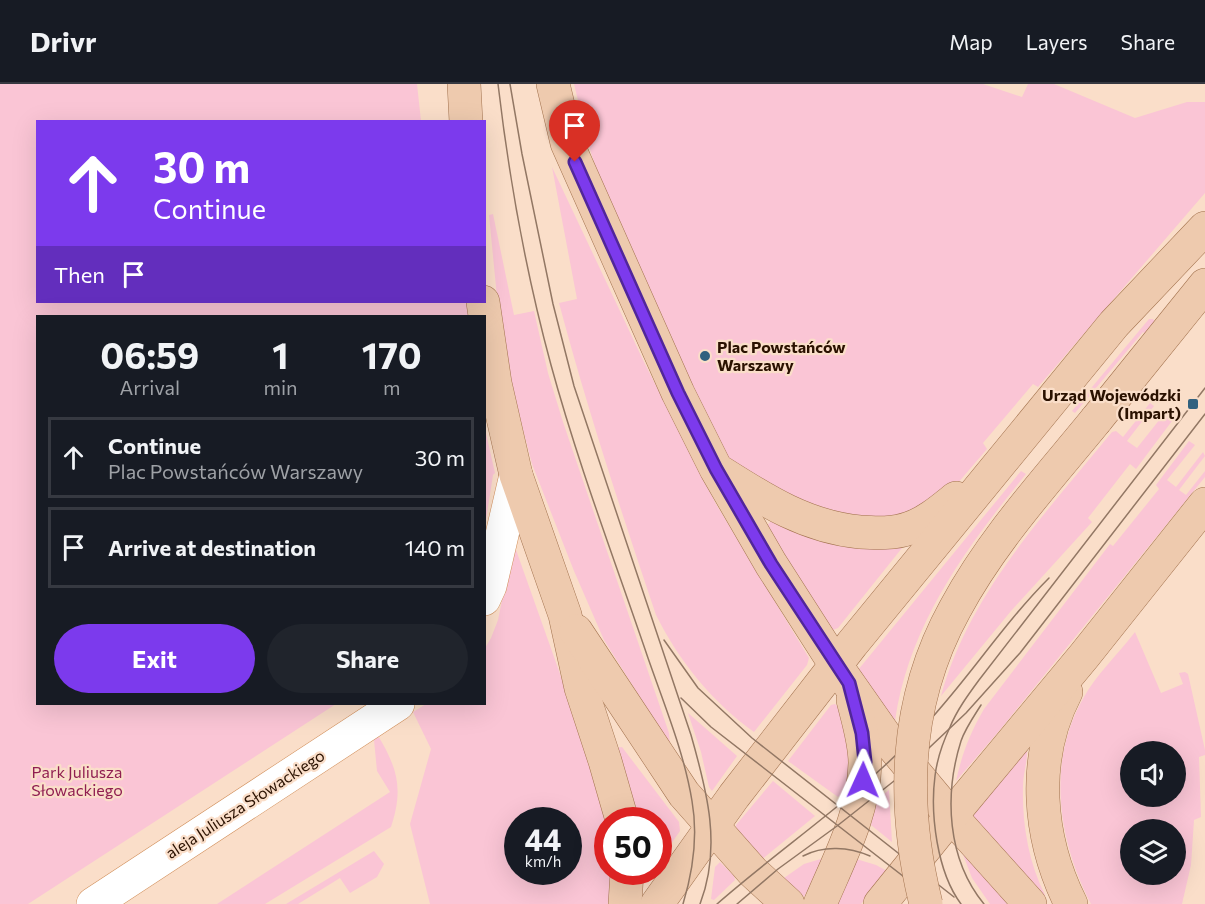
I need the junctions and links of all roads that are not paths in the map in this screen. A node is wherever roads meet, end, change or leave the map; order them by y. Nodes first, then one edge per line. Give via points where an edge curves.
1 (464, 84) edge
2 (553, 84) edge
3 (466, 120) edge
4 (1205, 228) edge
5 (1205, 285) edge
6 (486, 322) edge
7 (716, 469) junction
8 (993, 470) junction
9 (516, 475) junction
10 (1205, 504) edge
11 (486, 595) edge
12 (565, 615) junction
13 (1084, 656) junction
14 (842, 674) junction
15 (396, 705) edge
16 (618, 807) edge
17 (951, 816) junction
18 (712, 826) junction
19 (626, 885) edge
20 (93, 904) edge
21 (625, 904) edge
22 (657, 904) edge
23 (788, 904) edge
24 (820, 904) edge
25 (880, 904) edge
26 (926, 904) edge
27 (1030, 904) edge
28 (1071, 904) edge

1 - 3 main road
2 - 7 main road via 567,143
4 - 8 main road via 1114,324
5 - 26 main road, bridge via 979,569 942,635 926,678 911,754 913,846
6 - 9 main road
7 - 8 main road via 795,516 842,530 869,533 920,524
7 - 14 main road
8 - 14 main road
9 - 11 street
9 - 12 main road
10 - 13 main road
12 - 16 main road via 581,688
12 - 18 main road via 684,794
13 - 17 main road
13 - 28 main road via 1059,705 1046,746 1044,821 1056,870
14 - 17 main road via 891,744
14 - 18 main road
14 - 24 main road via 862,733 865,762 861,799
15 - 20 street, aleja Juliusza Słowackiego
17 - 25 main road
17 - 27 main road
18 - 22 main road
18 - 23 main road
19 - 21 main road

